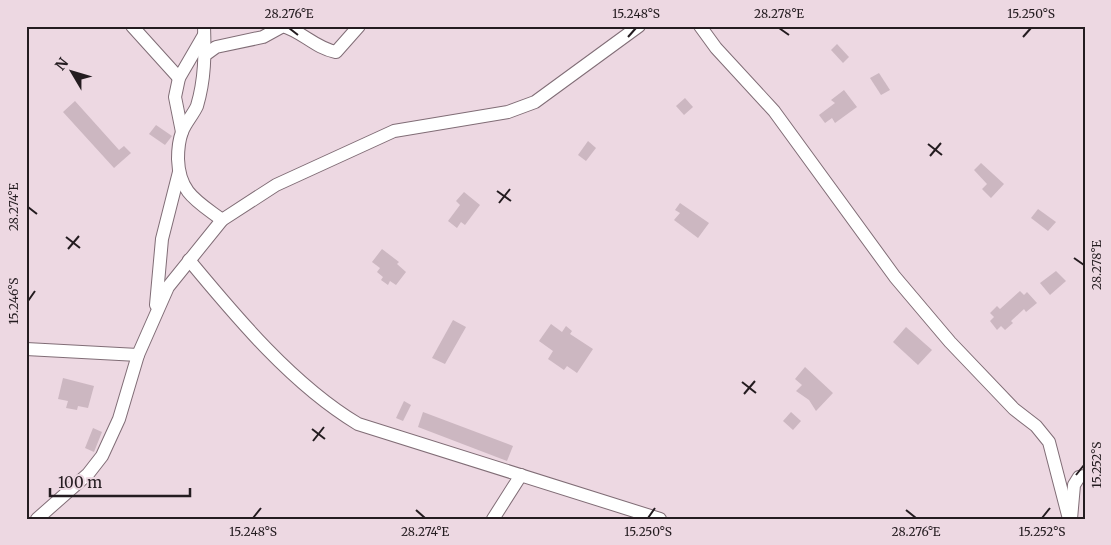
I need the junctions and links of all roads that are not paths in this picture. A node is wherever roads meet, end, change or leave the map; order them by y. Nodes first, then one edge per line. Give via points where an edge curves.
1 (132, 26) edge
2 (359, 26) edge
3 (639, 26) edge
4 (700, 26) edge
5 (204, 30) edge
6 (205, 55) junction
7 (180, 78) junction
8 (182, 132) junction
9 (179, 172) junction
10 (222, 220) junction
11 (189, 260) junction
12 (156, 312) junction
13 (26, 349) edge
14 (138, 355) junction
15 (521, 475) junction
16 (1085, 476) edge
17 (37, 519) edge
18 (493, 519) edge
19 (660, 519) edge
20 (1070, 519) edge

1 - 7 street
2 - 6 street via 336,52 325,50 284,26 263,37 216,47
3 - 10 street via 535,102 508,112 394,131 276,185
4 - 20 street via 716,48 774,110 895,277 950,342 1049,442
5 - 6 street
5 - 7 street
6 - 8 street via 196,107
7 - 8 street via 175,97
8 - 9 street via 178,150
9 - 10 street via 184,188
9 - 12 street via 162,239
10 - 11 street
11 - 12 street via 168,287
11 - 15 street via 233,312 298,378 343,415 358,424
12 - 14 street
13 - 14 street
14 - 17 street via 119,420 102,456 88,474
15 - 18 street
15 - 19 street
16 - 20 street via 1079,477 1074,485

